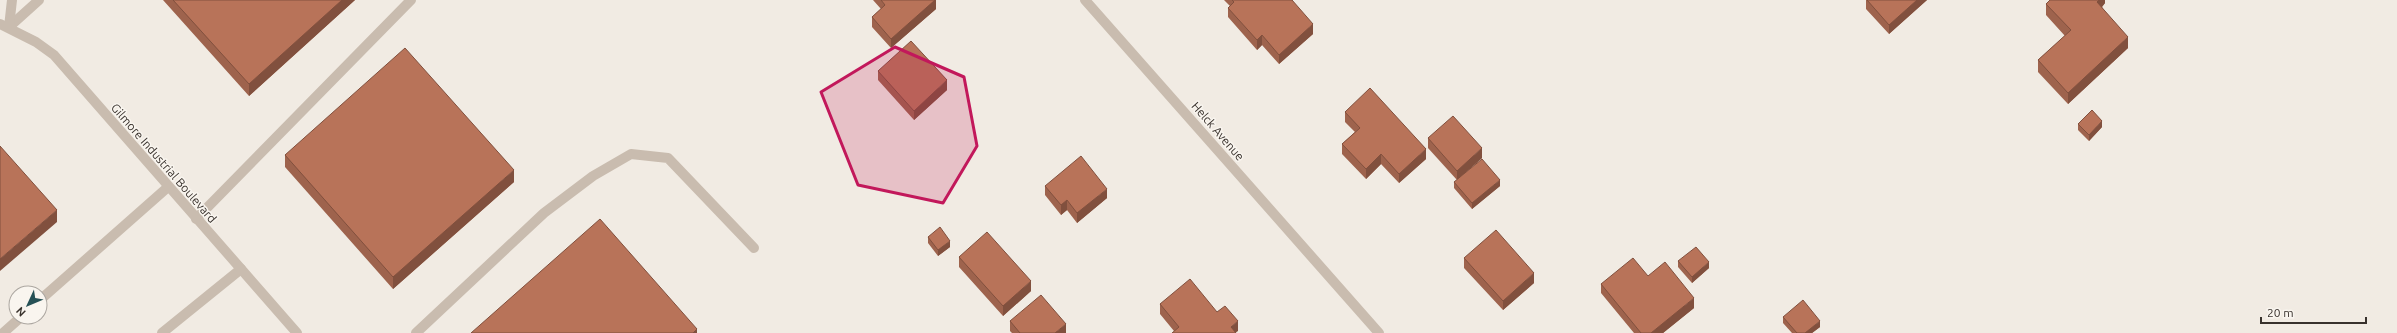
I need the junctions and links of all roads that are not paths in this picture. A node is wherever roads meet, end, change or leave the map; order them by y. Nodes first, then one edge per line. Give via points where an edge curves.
1 (12, 0) edge
2 (40, 0) edge
3 (411, 0) edge
4 (1085, 0) edge
5 (5, 25) edge
6 (168, 187) junction
7 (196, 219) junction
8 (754, 248) dead end
9 (240, 269) junction
10 (48, 293) edge
11 (12, 325) edge
12 (2, 333) edge
13 (162, 333) edge
14 (297, 333) edge
15 (416, 333) edge
16 (1378, 333) edge

1 - 5 street
2 - 5 street
3 - 7 street
4 - 16 street, Helck Avenue
5 - 6 street, Gilmore Industrial Boulevard via 54,55
6 - 7 street, Gilmore Industrial Boulevard
6 - 10 street
7 - 9 street, Gilmore Industrial Boulevard
8 - 15 street via 668,158 631,154 593,176 544,213
9 - 13 street
9 - 14 street, Gilmore Industrial Boulevard
11 - 12 street

